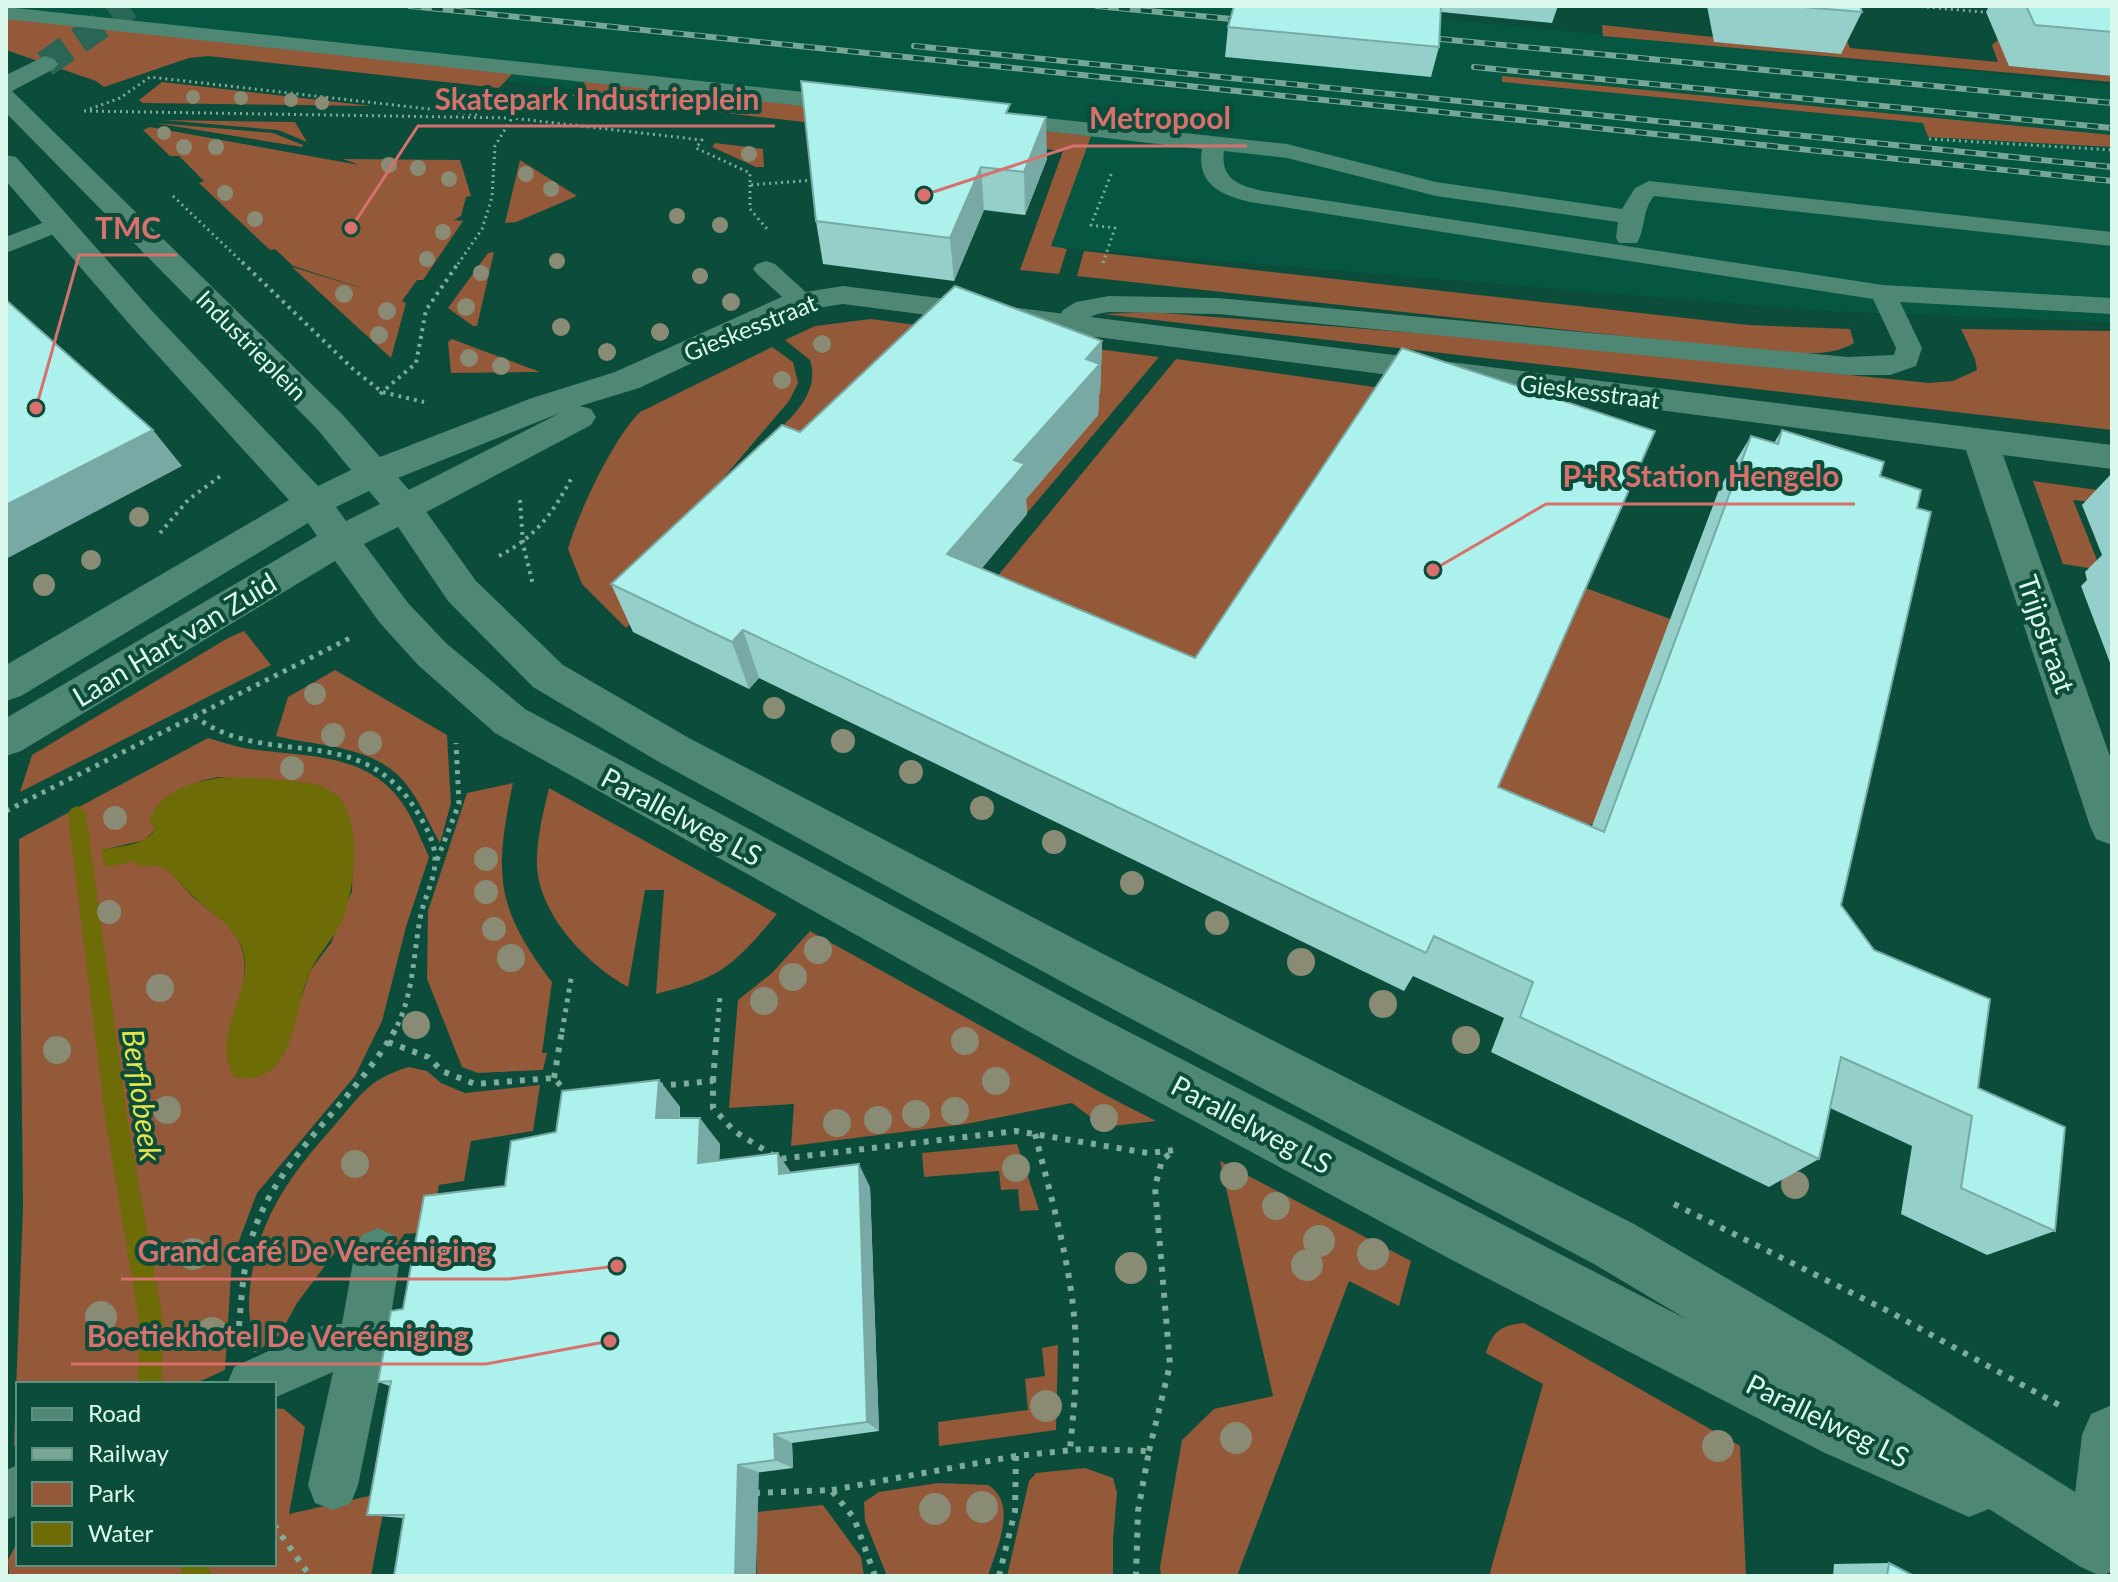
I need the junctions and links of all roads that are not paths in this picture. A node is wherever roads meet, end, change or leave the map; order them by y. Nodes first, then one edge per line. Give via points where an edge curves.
1 (6, 13) edge
2 (45, 64) tunnel mouth
3 (6, 85) edge
4 (6, 98) edge
5 (873, 106) edge
6 (984, 119) edge
7 (1214, 144) junction
8 (6, 163) edge
9 (1630, 217) junction
10 (60, 223) junction
11 (2112, 239) edge
12 (6, 246) edge
13 (1626, 254) junction
14 (766, 269) dead end
15 (1883, 293) junction
16 (801, 301) junction
17 (2112, 306) edge
18 (1068, 324) junction
19 (627, 380) junction
20 (1981, 441) junction
21 (2112, 457) edge
22 (375, 473) junction
23 (313, 503) junction
24 (404, 508) junction
25 (342, 539) junction
26 (466, 594) joint
27 (6, 685) edge
28 (6, 739) edge
29 (2112, 826) edge
30 (378, 1251) dead end
31 (362, 1348) junction
32 (255, 1382) edge
33 (2091, 1423) edge
34 (333, 1485) dead end
35 (2107, 1547) edge

1 - 5 lane
2 - 3 main road
4 - 22 main road, Industrieplein
6 - 7 lane
7 - 9 lane via 1287,151 1436,189
7 - 13 lane via 1210,164 1215,179 1236,193
8 - 10 main road
9 - 11 lane via 1649,188
9 - 13 lane
10 - 12 lane
10 - 23 main road
13 - 15 lane
14 - 16 lane
15 - 17 lane
15 - 18 lane, Gieskesstraat via 1909,348 1906,360 1890,366 1218,306 1109,304 1085,308
16 - 18 main road, Gieskesstraat via 843,295
16 - 19 main road, Gieskesstraat
18 - 20 main road, Gieskesstraat
19 - 22 main road, Gieskesstraat via 544,406
19 - 24 main road, Gieskesstraat via 571,423
20 - 21 main road, Gieskesstraat
20 - 29 main road, Trijpstraat
22 - 23 main road, Laan Hart van Zuid
22 - 24 main road, Industrieplein
23 - 25 main road
23 - 27 main road, Laan Hart van Zuid
24 - 25 main road, Laan Hart van Zuid
24 - 26 main road, Industrieplein
25 - 28 main road, Laan Hart van Zuid
25 - 35 main road, Parallelweg LS via 394,613 432,654 510,721 545,742 1474,1241 1844,1431
26 - 35 main road, Parallelweg LS via 548,676 612,715 1092,973 1614,1244
30 - 31 lane
31 - 32 lane via 327,1348
31 - 34 lane
33 - 35 main road

